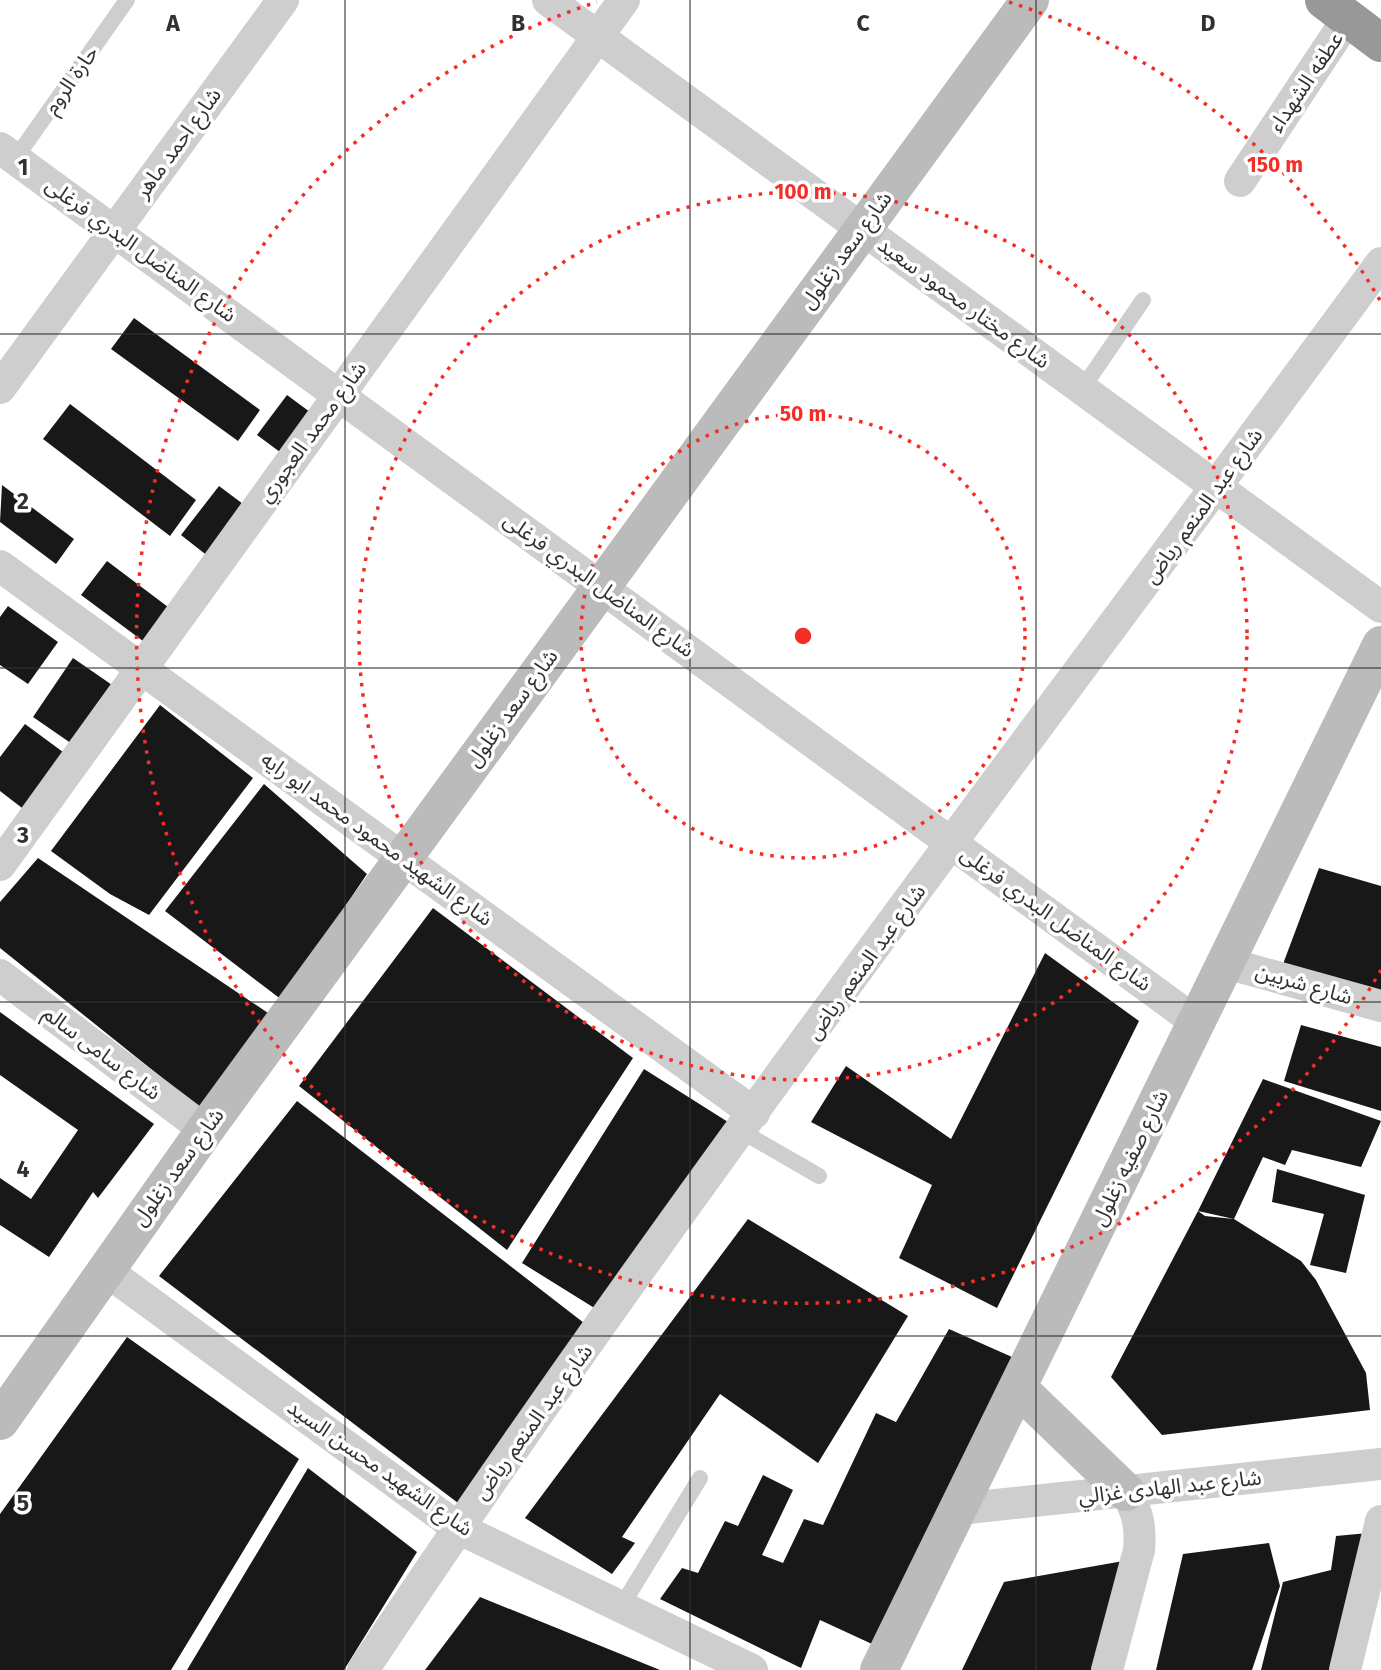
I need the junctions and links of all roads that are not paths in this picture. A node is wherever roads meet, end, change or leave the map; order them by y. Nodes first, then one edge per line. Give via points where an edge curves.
1 (127, 0) edge
2 (282, 0) edge
3 (548, 0) edge
4 (624, 0) edge
5 (1030, 0) edge
6 (1358, 5) edge
7 (598, 37) junction
8 (1381, 43) edge
9 (8, 153) edge
10 (1240, 181) dead end
11 (861, 228) junction
12 (114, 231) junction
13 (1381, 263) edge
14 (1143, 300) dead end
15 (0, 388) edge
16 (1082, 389) junction
17 (339, 395) junction
18 (1217, 487) junction
19 (0, 566) edge
20 (601, 586) junction
21 (1381, 607) edge
22 (1381, 645) edge
23 (142, 668) junction
24 (953, 843) junction
25 (403, 858) junction
26 (0, 865) edge
27 (1226, 963) junction
28 (0, 975) edge
29 (1381, 1006) edge
30 (1196, 1023) junction
31 (748, 1122) junction
32 (205, 1130) junction
33 (818, 1177) dead end
34 (104, 1269) junction
35 (1018, 1388) junction
36 (0, 1421) edge
37 (1381, 1464) edge
38 (700, 1478) dead end
39 (1126, 1492) junction
40 (959, 1508) junction
41 (1381, 1521) edge
42 (458, 1528) junction
43 (621, 1606) junction
44 (363, 1670) edge
45 (752, 1670) edge
46 (879, 1670) edge
47 (1107, 1670) edge
48 (1345, 1670) edge

1 - 9 lane, حارة الروم
2 - 12 street, شارع احمد ماهر
3 - 7 street, شارع مختار محمود سعيد
4 - 7 street, شارع محمد العجوري
5 - 11 main road, شارع سعد زغلول
6 - 8 highway
6 - 10 street, عطفه الشهداء
7 - 11 street, شارع مختار محمود سعيد
7 - 17 street, شارع محمد العجوري
9 - 12 street, شارع المناضل البدري فرغلى
11 - 16 street, شارع مختار محمود سعيد
11 - 20 main road, شارع سعد زغلول
12 - 15 street, شارع احمد ماهر
12 - 17 street, شارع المناضل البدري فرغلى
13 - 18 street, شارع عبد المنعم رياض
14 - 16 lane
16 - 18 street, شارع مختار محمود سعيد
17 - 20 street, شارع المناضل البدري فرغلى
17 - 23 street, شارع محمد العجوري
18 - 21 street, شارع مختار محمود سعيد
18 - 24 street, شارع عبد المنعم رياض
19 - 23 street, شارع الشهيد محمود محمد ابو رايه
20 - 24 street, شارع المناضل البدري فرغلى
20 - 25 main road, شارع سعد زغلول
22 - 27 main road, شارع صفيه زغلول
23 - 25 street, شارع الشهيد محمود محمد ابو رايه
23 - 26 street, شارع محمد العجوري
24 - 30 street, شارع المناضل البدري فرغلى
24 - 31 street, شارع عبد المنعم رياض
25 - 31 street, شارع الشهيد محمود محمد ابو رايه
25 - 32 main road, شارع سعد زغلول
27 - 29 street, شارع شربين
27 - 30 main road, شارع صفيه زغلول
28 - 32 street, شارع سامى سالم
30 - 35 main road, شارع صفيه زغلول
31 - 33 lane
31 - 42 street, شارع عبد المنعم رياض
32 - 34 main road, شارع سعد زغلول
34 - 36 main road, شارع سعد زغلول
34 - 42 street, شارع الشهيد محسن السيد
35 - 39 main road
35 - 40 main road, شارع صفيه زغلول
37 - 39 street, شارع عبد الهادى غزالي
38 - 43 lane
39 - 40 street, شارع عبد الهادى غزالي
39 - 47 street via 1139,1520 1139,1550
40 - 46 main road, شارع صفيه زغلول
41 - 48 street
42 - 43 street, شارع الشهيد محسن السيد
42 - 44 street, شارع عبد المنعم رياض
43 - 45 street, شارع الشهيد محسن السيد

